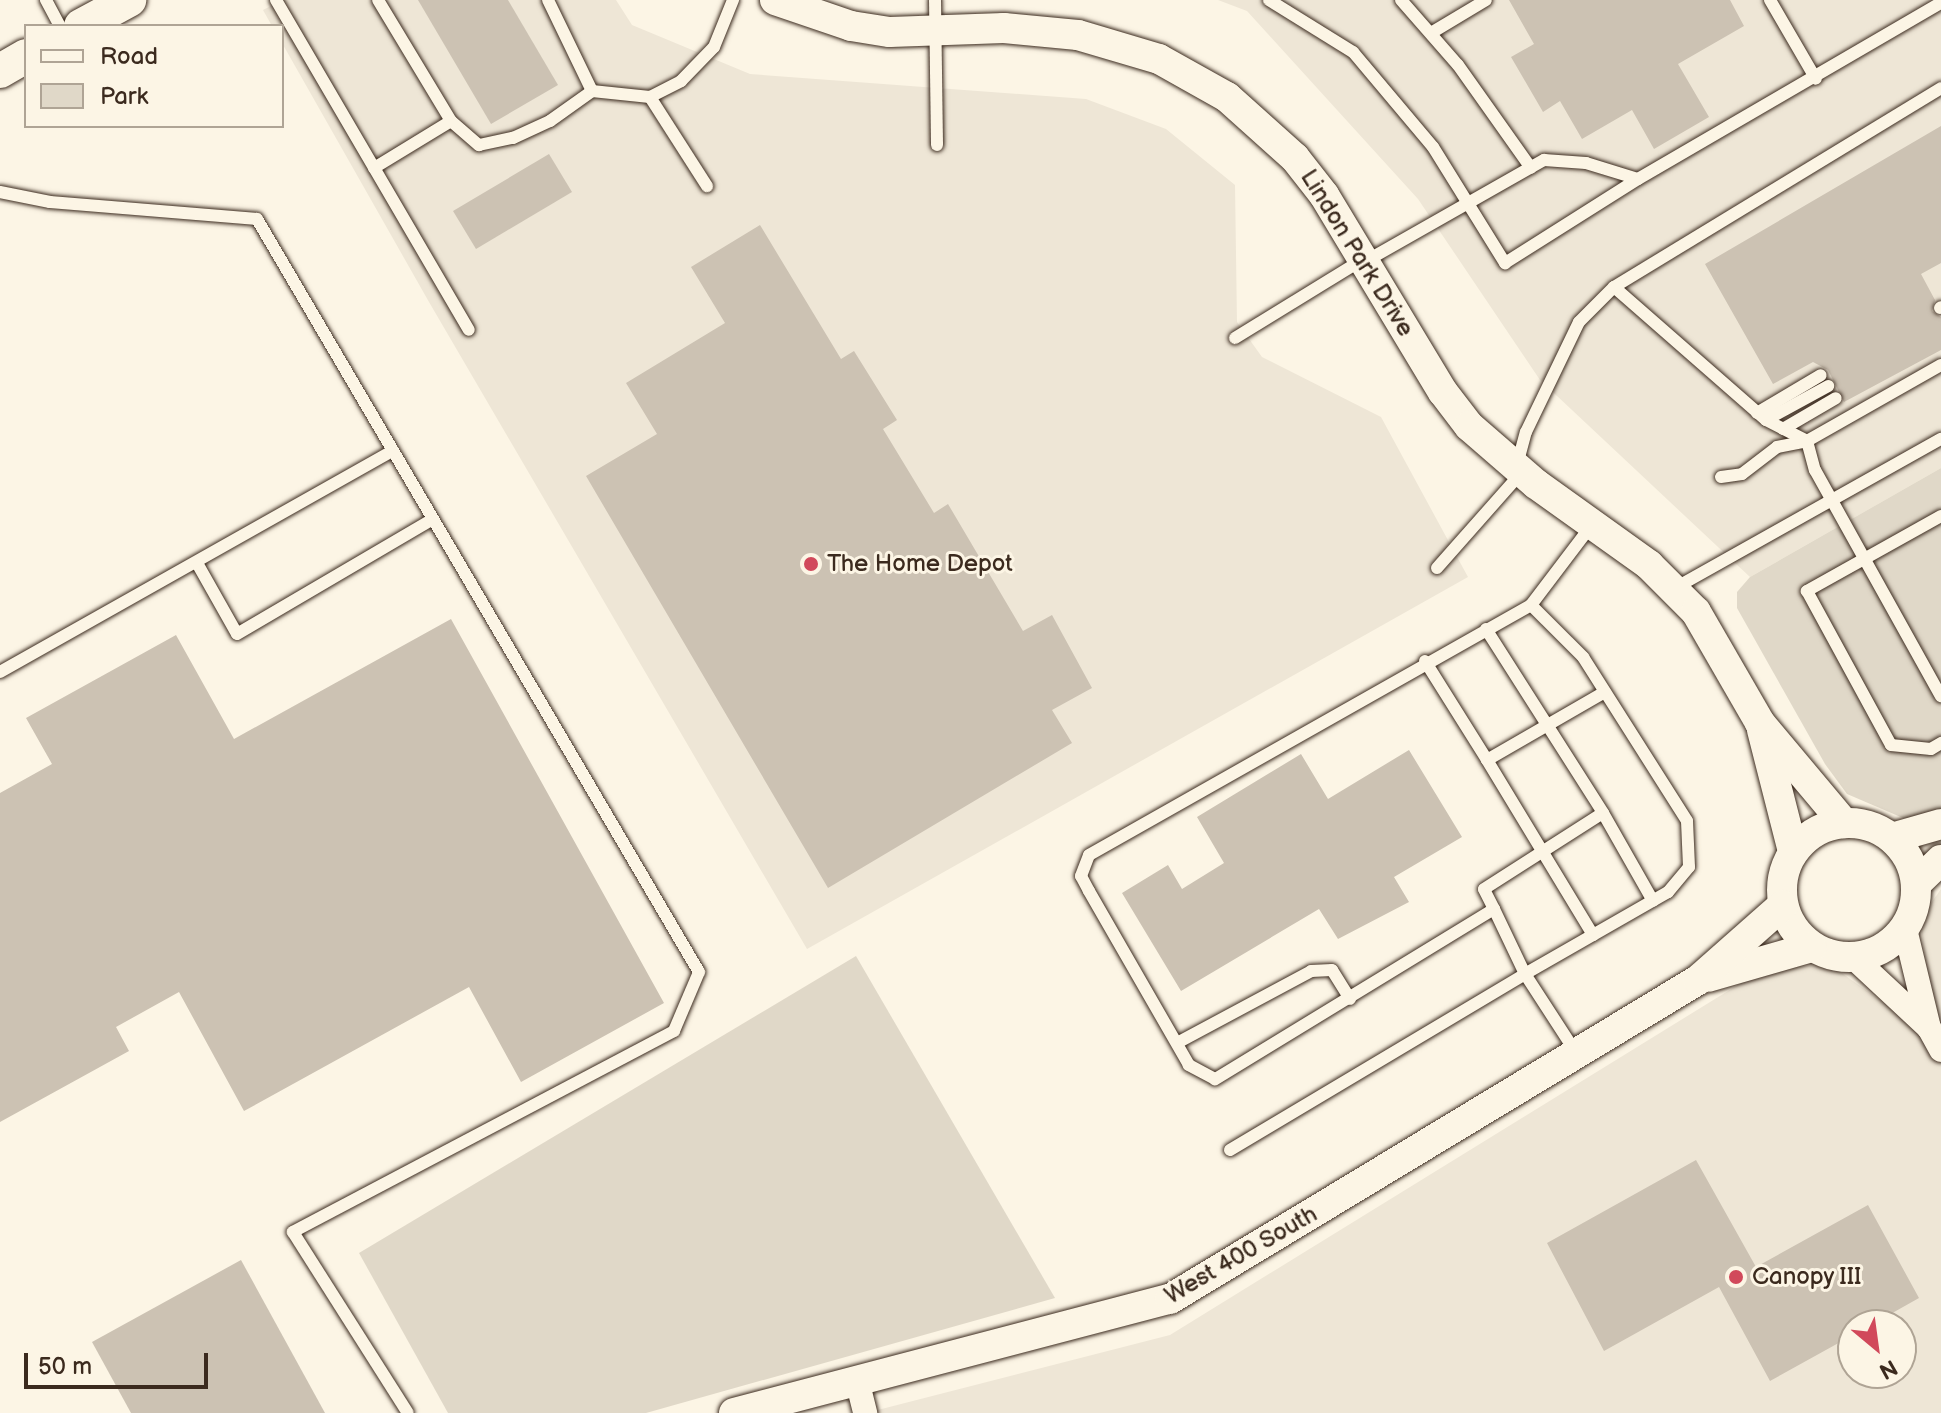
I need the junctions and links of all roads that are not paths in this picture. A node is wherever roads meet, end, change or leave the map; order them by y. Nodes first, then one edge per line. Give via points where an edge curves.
1 (46, 0) edge
2 (129, 0) edge
3 (276, 0) edge
4 (378, 0) edge
5 (548, 0) edge
6 (733, 0) edge
7 (775, 0) edge
8 (935, 0) edge
9 (1269, 0) edge
10 (1401, 0) edge
11 (1486, 0) edge
12 (1770, 0) edge
13 (1941, 3) edge
14 (59, 24) edge
15 (85, 24) edge
16 (933, 33) junction
17 (1431, 33) junction
18 (24, 57) edge
19 (0, 71) edge
20 (1816, 79) junction
21 (1941, 88) edge
22 (592, 91) junction
23 (650, 97) junction
24 (451, 121) junction
25 (937, 145) dead end
26 (374, 168) junction
27 (1531, 168) junction
28 (1638, 179) junction
29 (707, 186) dead end
30 (0, 192) edge
31 (1467, 204) junction
32 (1365, 260) junction
33 (1614, 287) junction
34 (469, 330) dead end
35 (1235, 338) dead end
36 (1941, 365) edge
37 (1824, 380) dead end
38 (1836, 398) dead end
39 (1762, 416) junction
40 (1783, 429) junction
41 (1941, 439) edge
42 (1807, 441) junction
43 (393, 451) junction
44 (1519, 469) junction
45 (1721, 477) dead end
46 (1833, 499) junction
47 (1941, 516) edge
48 (433, 519) junction
49 (1593, 523) junction
50 (1865, 558) junction
51 (197, 563) junction
52 (1437, 568) dead end
53 (1673, 589) junction
54 (1531, 605) junction
55 (1486, 629) junction
56 (1425, 661) junction
57 (0, 672) edge
58 (1936, 675) edge
59 (1605, 692) junction
60 (1941, 696) edge
61 (1760, 723) junction
62 (1548, 725) junction
63 (1941, 743) edge
64 (1487, 760) junction
65 (1603, 813) junction
66 (1844, 823) junction
67 (1941, 824) edge
68 (1892, 838) junction
69 (1541, 852) junction
70 (1793, 852) junction
71 (1941, 860) edge
72 (1917, 883) junction
73 (1653, 901) junction
74 (1783, 905) junction
75 (1494, 909) junction
76 (1905, 929) junction
77 (1593, 935) junction
78 (1812, 947) junction
79 (1854, 958) junction
80 (1525, 974) junction
81 (1698, 980) junction
82 (1350, 999) junction
83 (1929, 1028) junction
84 (1177, 1043) junction
85 (1941, 1050) edge
86 (1577, 1054) junction
87 (1230, 1150) dead end
88 (858, 1384) junction
89 (408, 1413) edge
90 (734, 1413) edge
91 (865, 1413) edge

1 - 14 lane
2 - 15 main road
3 - 26 lane
4 - 24 lane
5 - 22 lane
6 - 23 lane via 714,47 681,81
7 - 16 street, Lindon Park Drive via 851,26
8 - 16 lane
9 - 31 lane via 1353,52 1433,147
10 - 17 lane
11 - 17 lane
12 - 20 lane
13 - 20 lane
16 - 25 lane
16 - 32 street, Lindon Park Drive via 1004,28 1078,35 1121,45 1191,75 1262,124 1295,158
17 - 27 lane
18 - 19 main road
20 - 28 lane
21 - 33 lane
22 - 23 lane
22 - 24 lane via 550,121 513,138 479,145
23 - 29 lane
24 - 26 lane
26 - 34 lane
27 - 28 lane via 1544,160 1586,163
27 - 31 lane
28 - 31 lane via 1505,263
30 - 43 lane via 50,202 257,219
31 - 32 lane
32 - 35 lane
32 - 44 street, Lindon Park Drive via 1443,392 1469,426
33 - 39 lane
33 - 44 lane via 1573,334 1526,432
36 - 42 lane
37 - 39 lane
38 - 40 lane
39 - 40 lane
40 - 42 lane
41 - 46 lane
42 - 45 lane via 1777,447 1742,474
42 - 46 lane via 1815,470
43 - 48 lane
43 - 51 lane
44 - 49 street, Lindon Park Drive
44 - 52 lane
46 - 50 lane
46 - 53 lane
47 - 50 lane
48 - 51 lane via 237,634
48 - 89 lane via 699,972 674,1031 293,1232
49 - 53 street, Lindon Park Drive
49 - 54 lane
50 - 58 lane
50 - 63 lane via 1807,591 1891,745 1931,749
51 - 57 lane
53 - 61 street, Lindon Park Drive via 1696,612
54 - 55 lane
54 - 59 lane via 1583,657
55 - 56 lane
55 - 62 lane
56 - 64 lane
56 - 84 lane via 1089,855 1081,876
58 - 60 lane
59 - 62 lane
59 - 73 lane via 1687,821 1689,867
61 - 66 street, Lindon Park Drive
61 - 70 street, Lindon Park Drive
62 - 64 lane
62 - 65 lane
64 - 69 lane
65 - 69 lane
65 - 73 lane
66 - 68 street via 1872,826
66 - 70 street via 1821,829
67 - 68 street
68 - 72 street via 1910,860
69 - 75 lane via 1484,889
69 - 77 lane
70 - 74 street via 1783,874
71 - 72 street
72 - 76 street via 1915,907
73 - 77 lane
74 - 78 street via 1792,926
74 - 81 street, West 400 South
75 - 80 lane
75 - 82 lane
76 - 79 street via 1877,952
76 - 83 street
77 - 80 lane
78 - 79 street
78 - 81 street, West 400 South
79 - 83 street
80 - 86 lane
80 - 87 lane
81 - 86 street, West 400 South
82 - 84 lane via 1332,970 1311,971
82 - 84 lane via 1215,1079 1189,1065
83 - 85 street
86 - 88 street, West 400 South via 1170,1299
88 - 90 street, West 400 South
88 - 91 street

